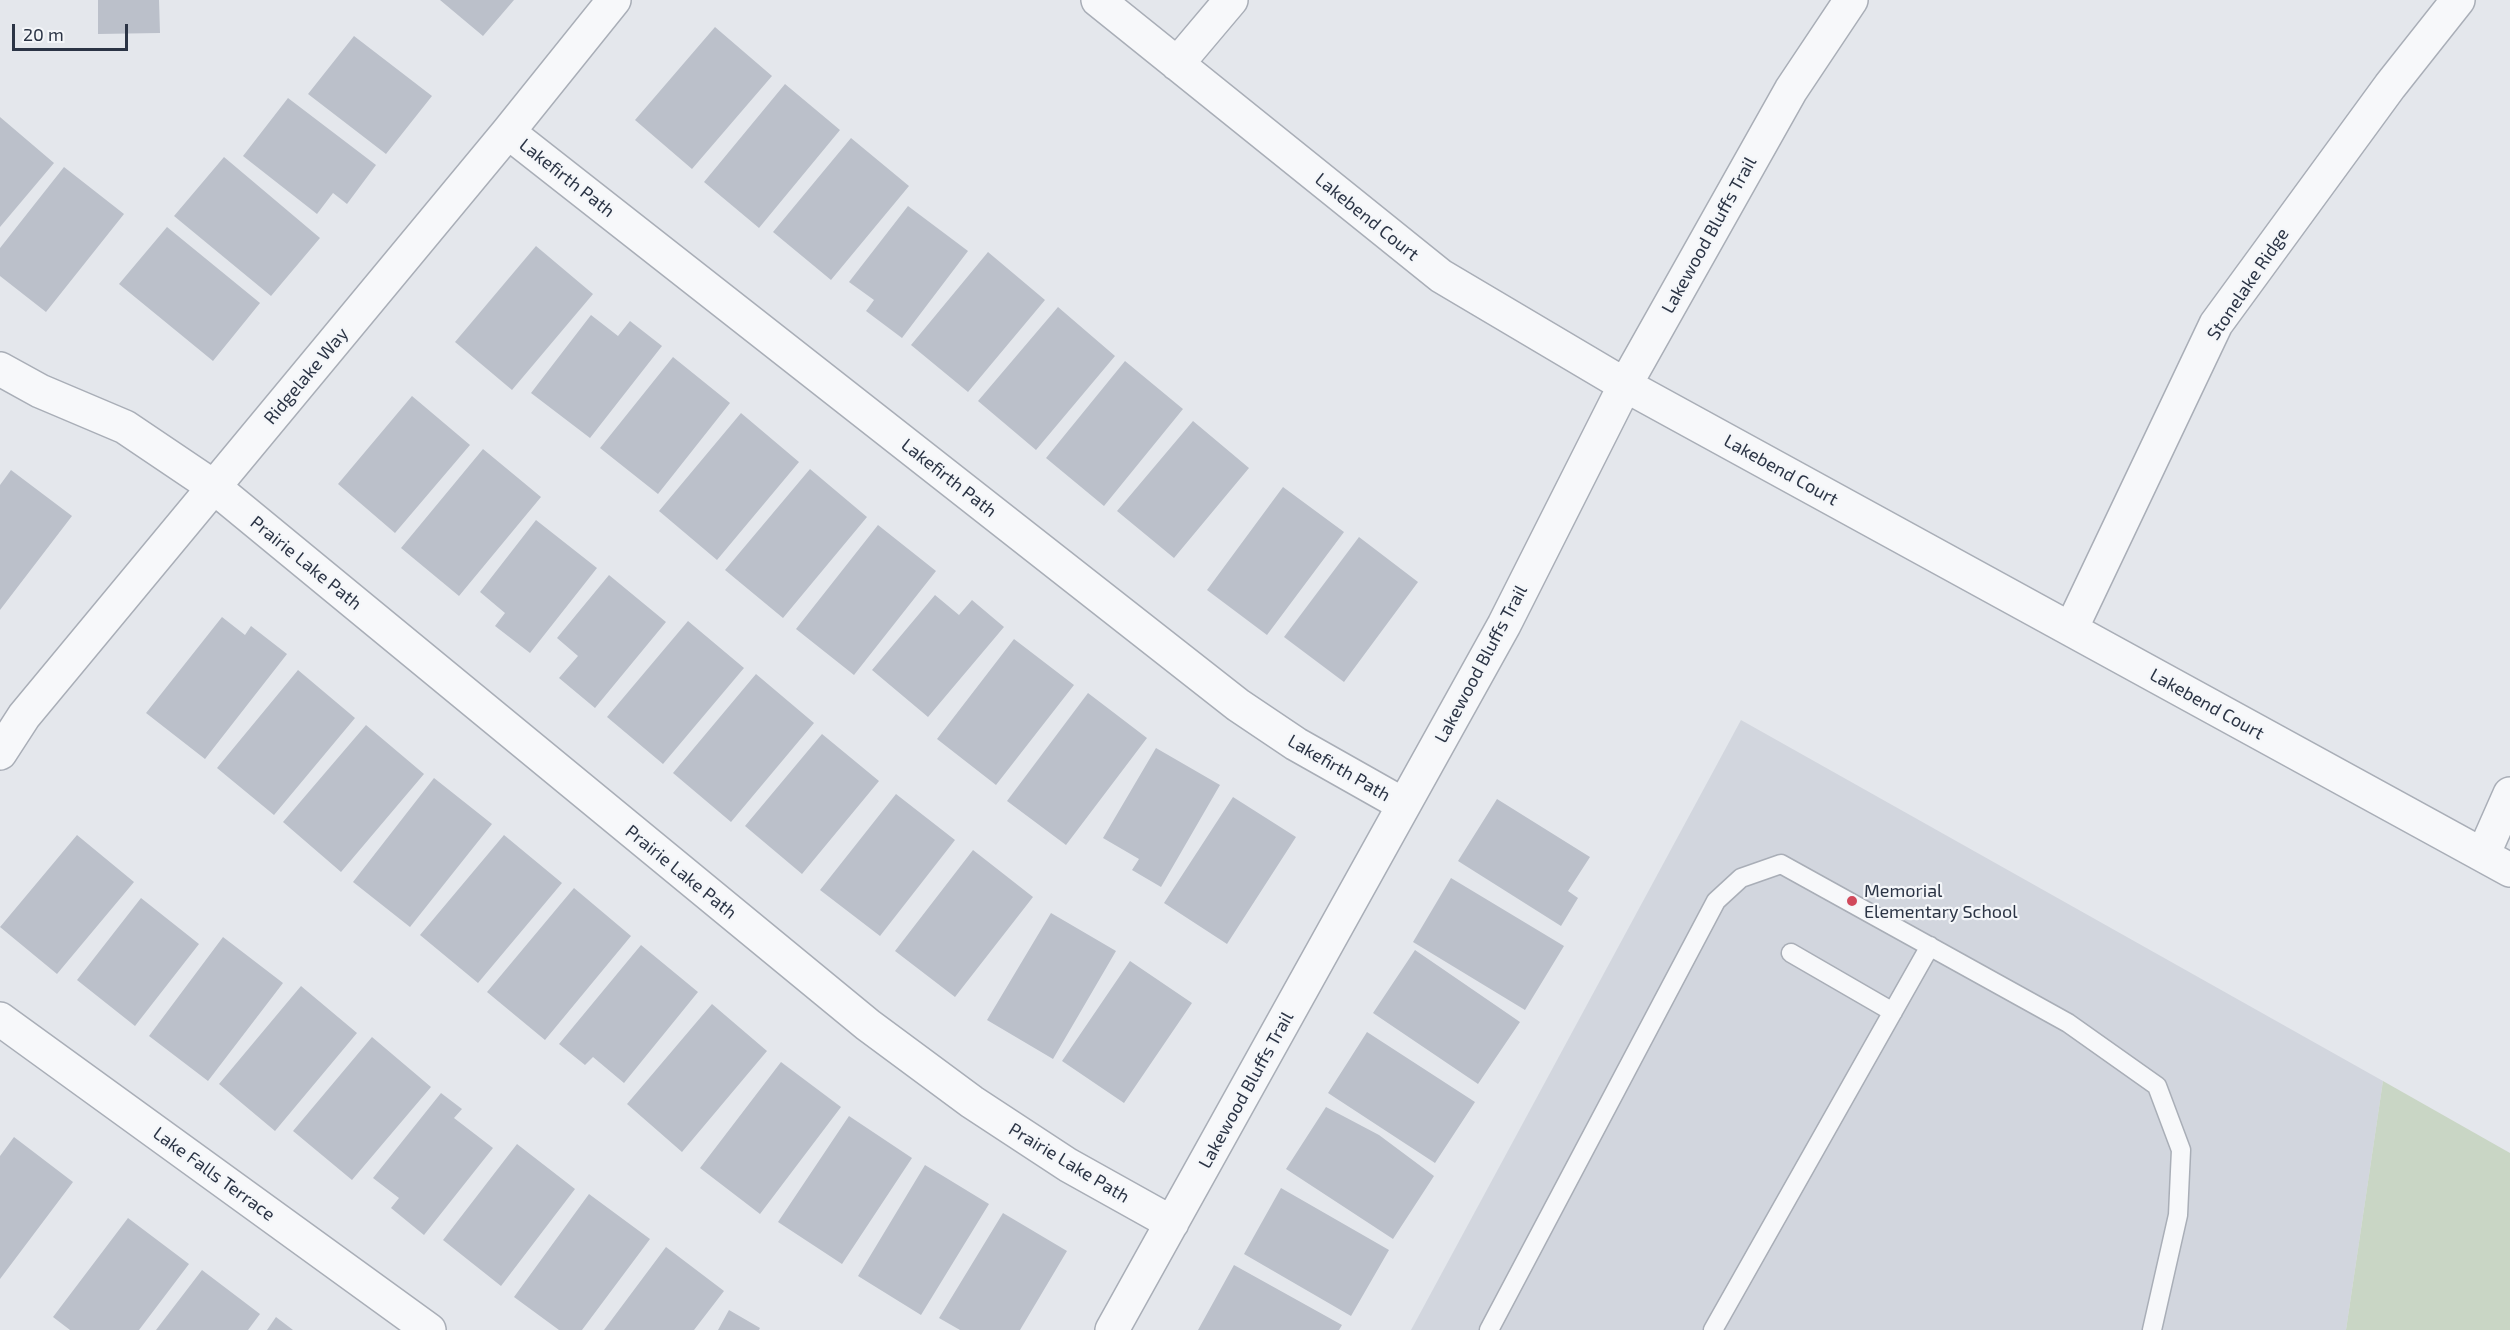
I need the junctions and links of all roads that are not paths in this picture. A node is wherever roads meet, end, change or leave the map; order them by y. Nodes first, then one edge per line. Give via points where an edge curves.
1 (614, 0) edge
2 (1098, 0) edge
3 (1231, 0) edge
4 (1851, 0) edge
5 (2458, 0) edge
6 (1177, 64) junction
7 (508, 132) junction
8 (0, 369) edge
9 (1626, 385) junction
10 (214, 487) junction
11 (2071, 629) junction
12 (0, 753) edge
13 (2510, 794) edge
14 (1404, 805) junction
15 (2496, 862) edge
16 (1930, 946) junction
17 (1791, 953) dead end
18 (1893, 1012) junction
19 (0, 1018) edge
20 (1172, 1223) junction
21 (429, 1330) edge
22 (1112, 1330) edge
23 (1489, 1330) edge
24 (1713, 1330) edge
25 (2152, 1330) edge

1 - 7 street, Ridgelake Way
2 - 6 street, Lakebend Court
3 - 6 street
4 - 9 street, Lakewood Bluffs Trail via 1791,90
5 - 11 street, Stonelake Ridge via 2390,86 2217,324
6 - 9 street, Lakebend Court via 1441,276
7 - 10 street, Ridgelake Way
7 - 14 street, Lakefirth Path via 1239,705 1296,744
8 - 10 street, Prairie Lake Path via 40,391 125,427
9 - 11 street, Lakebend Court
9 - 14 street, Lakewood Bluffs Trail via 1504,625
10 - 12 street, Ridgelake Way via 24,716
10 - 20 street, Prairie Lake Path via 868,1025 972,1102 1068,1165
11 - 15 street, Lakebend Court
13 - 15 street
14 - 20 street, Lakewood Bluffs Trail
16 - 18 lane
16 - 23 lane via 1781,864 1741,878 1716,901
16 - 25 lane via 2068,1023 2157,1086 2181,1150 2178,1215
17 - 18 lane
18 - 24 lane
19 - 21 street, Lake Falls Terrace
20 - 22 street, Lakewood Bluffs Trail

